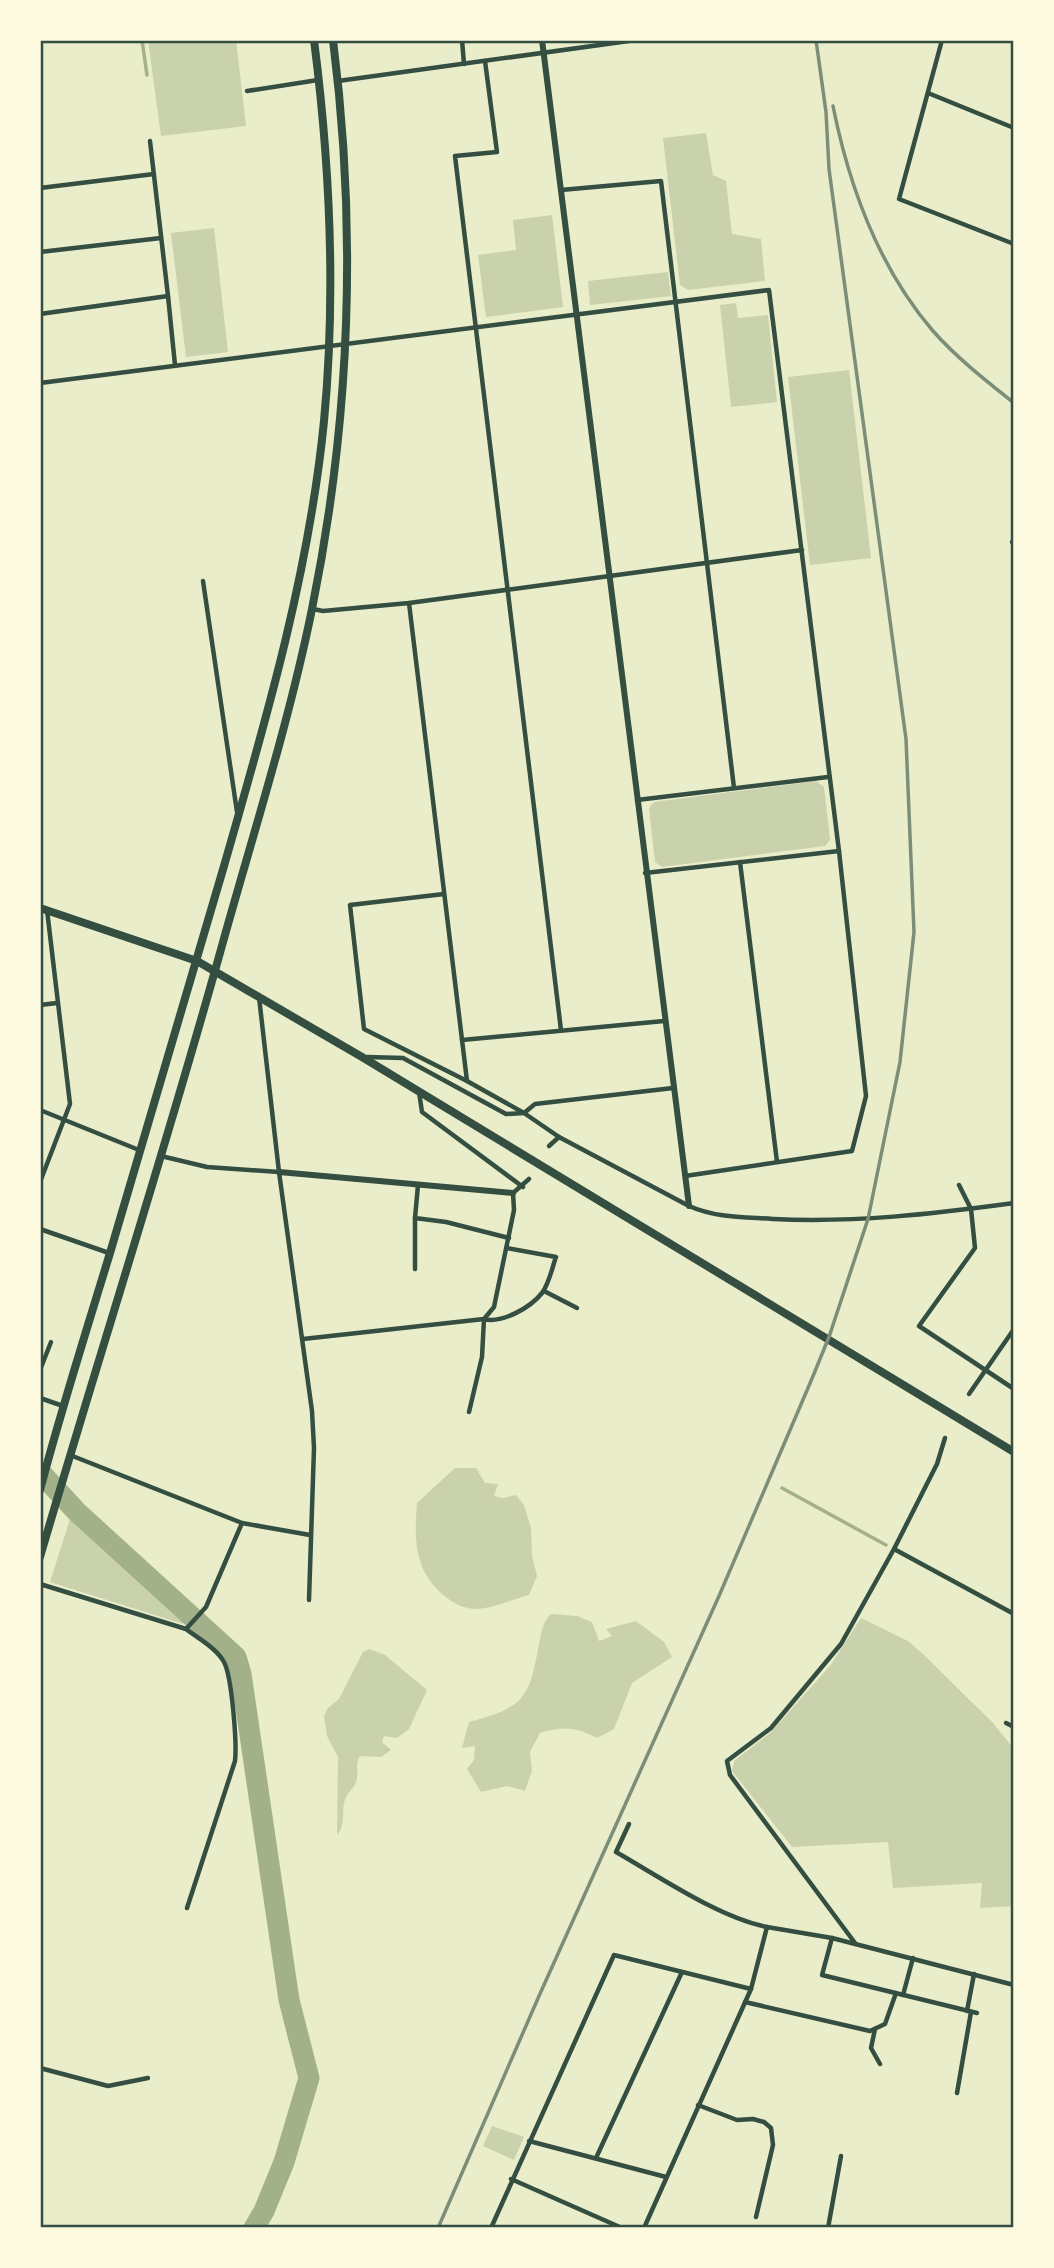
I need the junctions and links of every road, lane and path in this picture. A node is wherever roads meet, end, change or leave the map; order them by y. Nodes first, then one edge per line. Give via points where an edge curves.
1 (314, 40) edge
2 (333, 40) edge
3 (462, 40) edge
4 (542, 40) edge
5 (636, 40) edge
6 (942, 40) edge
7 (543, 53) junction
8 (485, 61) junction
9 (464, 64) junction
10 (319, 80) junction
11 (338, 81) junction
12 (247, 91) dead end
13 (928, 93) junction
14 (1014, 128) edge
15 (150, 141) dead end
16 (154, 174) junction
17 (40, 188) edge
18 (561, 190) junction
19 (161, 238) junction
20 (1014, 244) edge
21 (40, 252) edge
22 (168, 296) junction
23 (676, 302) junction
24 (578, 313) junction
25 (40, 314) edge
26 (476, 327) junction
27 (345, 343) junction
28 (328, 345) junction
29 (175, 365) junction
30 (40, 383) edge
31 (802, 551) junction
32 (707, 563) junction
33 (609, 576) junction
34 (203, 581) dead end
35 (509, 590) junction
36 (409, 603) junction
37 (312, 609) junction
38 (828, 776) junction
39 (734, 788) junction
40 (637, 800) junction
41 (238, 816) junction
42 (839, 851) junction
43 (740, 862) junction
44 (645, 873) junction
45 (444, 894) junction
46 (44, 909) edge
47 (197, 961) junction
48 (215, 973) junction
49 (259, 997) junction
50 (57, 1003) junction
51 (40, 1005) edge
52 (664, 1021) junction
53 (561, 1030) junction
54 (462, 1040) junction
55 (362, 1057) junction
56 (467, 1081) junction
57 (673, 1088) junction
58 (419, 1091) junction
59 (40, 1110) edge
60 (524, 1114) junction
61 (65, 1119) junction
62 (559, 1137) junction
63 (550, 1146) dead end
64 (139, 1150) junction
65 (161, 1156) junction
66 (777, 1162) junction
67 (279, 1172) junction
68 (684, 1176) junction
69 (529, 1179) dead end
70 (40, 1182) edge
71 (418, 1185) junction
72 (959, 1185) dead end
73 (523, 1187) junction
74 (513, 1193) junction
75 (1014, 1203) edge
76 (689, 1206) junction
77 (971, 1209) junction
78 (415, 1218) junction
79 (40, 1229) edge
80 (509, 1238) junction
81 (506, 1248) junction
82 (110, 1253) junction
83 (415, 1269) dead end
84 (544, 1291) junction
85 (577, 1308) dead end
86 (484, 1319) junction
87 (1014, 1329) edge
88 (303, 1339) junction
89 (51, 1342) dead end
90 (986, 1369) junction
91 (40, 1370) edge
92 (1014, 1389) edge
93 (970, 1395) dead end
94 (40, 1398) edge
95 (64, 1407) junction
96 (468, 1412) dead end
97 (945, 1437) dead end
98 (1014, 1452) edge
99 (70, 1455) junction
100 (40, 1490) edge
101 (242, 1523) junction
102 (310, 1535) junction
103 (894, 1549) junction
104 (40, 1557) edge
105 (40, 1584) edge
106 (309, 1601) dead end
107 (1014, 1614) edge
108 (186, 1629) junction
109 (1006, 1723) dead end
110 (1014, 1727) edge
111 (629, 1824) dead end
112 (187, 1908) dead end
113 (767, 1927) junction
114 (832, 1938) junction
115 (855, 1943) junction
116 (913, 1958) junction
117 (682, 1972) junction
118 (974, 1974) junction
119 (1014, 1985) edge
120 (751, 1989) junction
121 (896, 1993) junction
122 (903, 1995) junction
123 (745, 2002) junction
124 (972, 2012) junction
125 (875, 2029) junction
126 (880, 2064) dead end
127 (40, 2068) edge
128 (148, 2078) dead end
129 (957, 2093) dead end
130 (698, 2105) junction
131 (528, 2141) junction
132 (841, 2156) dead end
133 (596, 2158) junction
134 (666, 2177) junction
135 (511, 2179) junction
136 (756, 2217) dead end
137 (491, 2228) edge
138 (622, 2228) edge
139 (644, 2228) edge
140 (828, 2228) edge

1 - 10 highway
2 - 11 highway
3 - 9 street
4 - 7 street
5 - 7 street
6 - 13 street
7 - 8 street
7 - 18 street
8 - 9 street
8 - 26 street via 498,152 455,156
9 - 11 street
10 - 12 street
10 - 28 highway via 329,237
11 - 27 highway via 347,235
13 - 14 street
13 - 20 street via 899,199
15 - 16 street
16 - 17 street
16 - 19 street
18 - 23 street via 661,181
18 - 24 street
19 - 21 street
19 - 22 street
22 - 25 street
22 - 29 street
23 - 24 street
23 - 31 street via 769,290
23 - 32 street
24 - 26 street
24 - 33 street
26 - 27 street
26 - 35 street
27 - 28 street
27 - 37 highway via 333,484
28 - 29 street
28 - 41 highway via 324,421 295,603
29 - 30 street
31 - 32 street
31 - 38 street
32 - 33 street
32 - 39 street
33 - 35 street
33 - 40 street
34 - 41 street
35 - 36 street
35 - 53 street
36 - 37 street
36 - 45 street
37 - 48 highway
38 - 39 street
38 - 42 street
39 - 40 street
40 - 44 street
41 - 47 highway
42 - 43 street
42 - 66 street via 866,1096 852,1151
43 - 44 street
43 - 66 street
44 - 52 street
45 - 54 street
45 - 56 street via 350,905 363,1015 365,1028
46 - 47 highway
46 - 50 street
47 - 48 highway
47 - 64 highway
48 - 49 highway
48 - 65 highway
49 - 55 highway
49 - 67 street
50 - 51 street
50 - 61 street via 70,1104
52 - 53 street
52 - 57 street
53 - 54 street
54 - 56 street
55 - 58 highway
55 - 60 street via 403,1058 506,1114
56 - 60 street
57 - 60 street via 535,1104
57 - 68 street
58 - 73 street via 422,1112
58 - 98 highway
59 - 61 street
60 - 62 street
61 - 64 street
61 - 70 street
62 - 63 street
62 - 76 street
64 - 82 highway
65 - 67 street via 207,1167
65 - 99 highway
66 - 68 street
67 - 71 street
67 - 88 street
68 - 76 street
69 - 73 street
71 - 74 street
71 - 78 street
72 - 77 street
73 - 74 street
74 - 80 street
75 - 77 street
76 - 77 street via 722,1216 811,1221 886,1219
77 - 90 street via 975,1248 919,1326
78 - 80 street
78 - 83 street
79 - 82 street
80 - 81 street
81 - 84 street via 556,1257
81 - 86 street via 494,1307
82 - 95 highway
84 - 85 street
84 - 86 street via 525,1308 491,1321
86 - 88 street
86 - 96 street via 482,1357
87 - 90 street
88 - 102 street via 314,1448
89 - 91 street
90 - 92 street
90 - 93 street
94 - 95 street
95 - 100 highway
97 - 103 street via 937,1464
99 - 101 street
99 - 104 highway
101 - 102 street
101 - 108 street via 206,1607
102 - 106 street
103 - 107 street
103 - 115 street via 841,1644 771,1728 727,1761 730,1775
105 - 108 street
108 - 112 street via 225,1663 237,1740 235,1761
109 - 110 street
111 - 113 street via 616,1852 706,1902
113 - 114 street
113 - 120 street
114 - 115 street
114 - 121 street via 822,1975
115 - 116 street
116 - 118 street
116 - 122 street
117 - 120 street
117 - 131 street via 614,1955
117 - 133 street
118 - 119 street
118 - 124 street
120 - 123 street
121 - 122 street
121 - 125 street via 885,2024
122 - 124 street
123 - 125 street
123 - 130 street
124 - 129 street
125 - 126 street via 871,2048
127 - 128 street via 108,2086
130 - 134 street
130 - 136 street via 737,2120 764,2122 771,2128 773,2145
131 - 133 street
131 - 135 street
132 - 140 street
133 - 134 street
134 - 139 street
135 - 137 street
135 - 138 street

